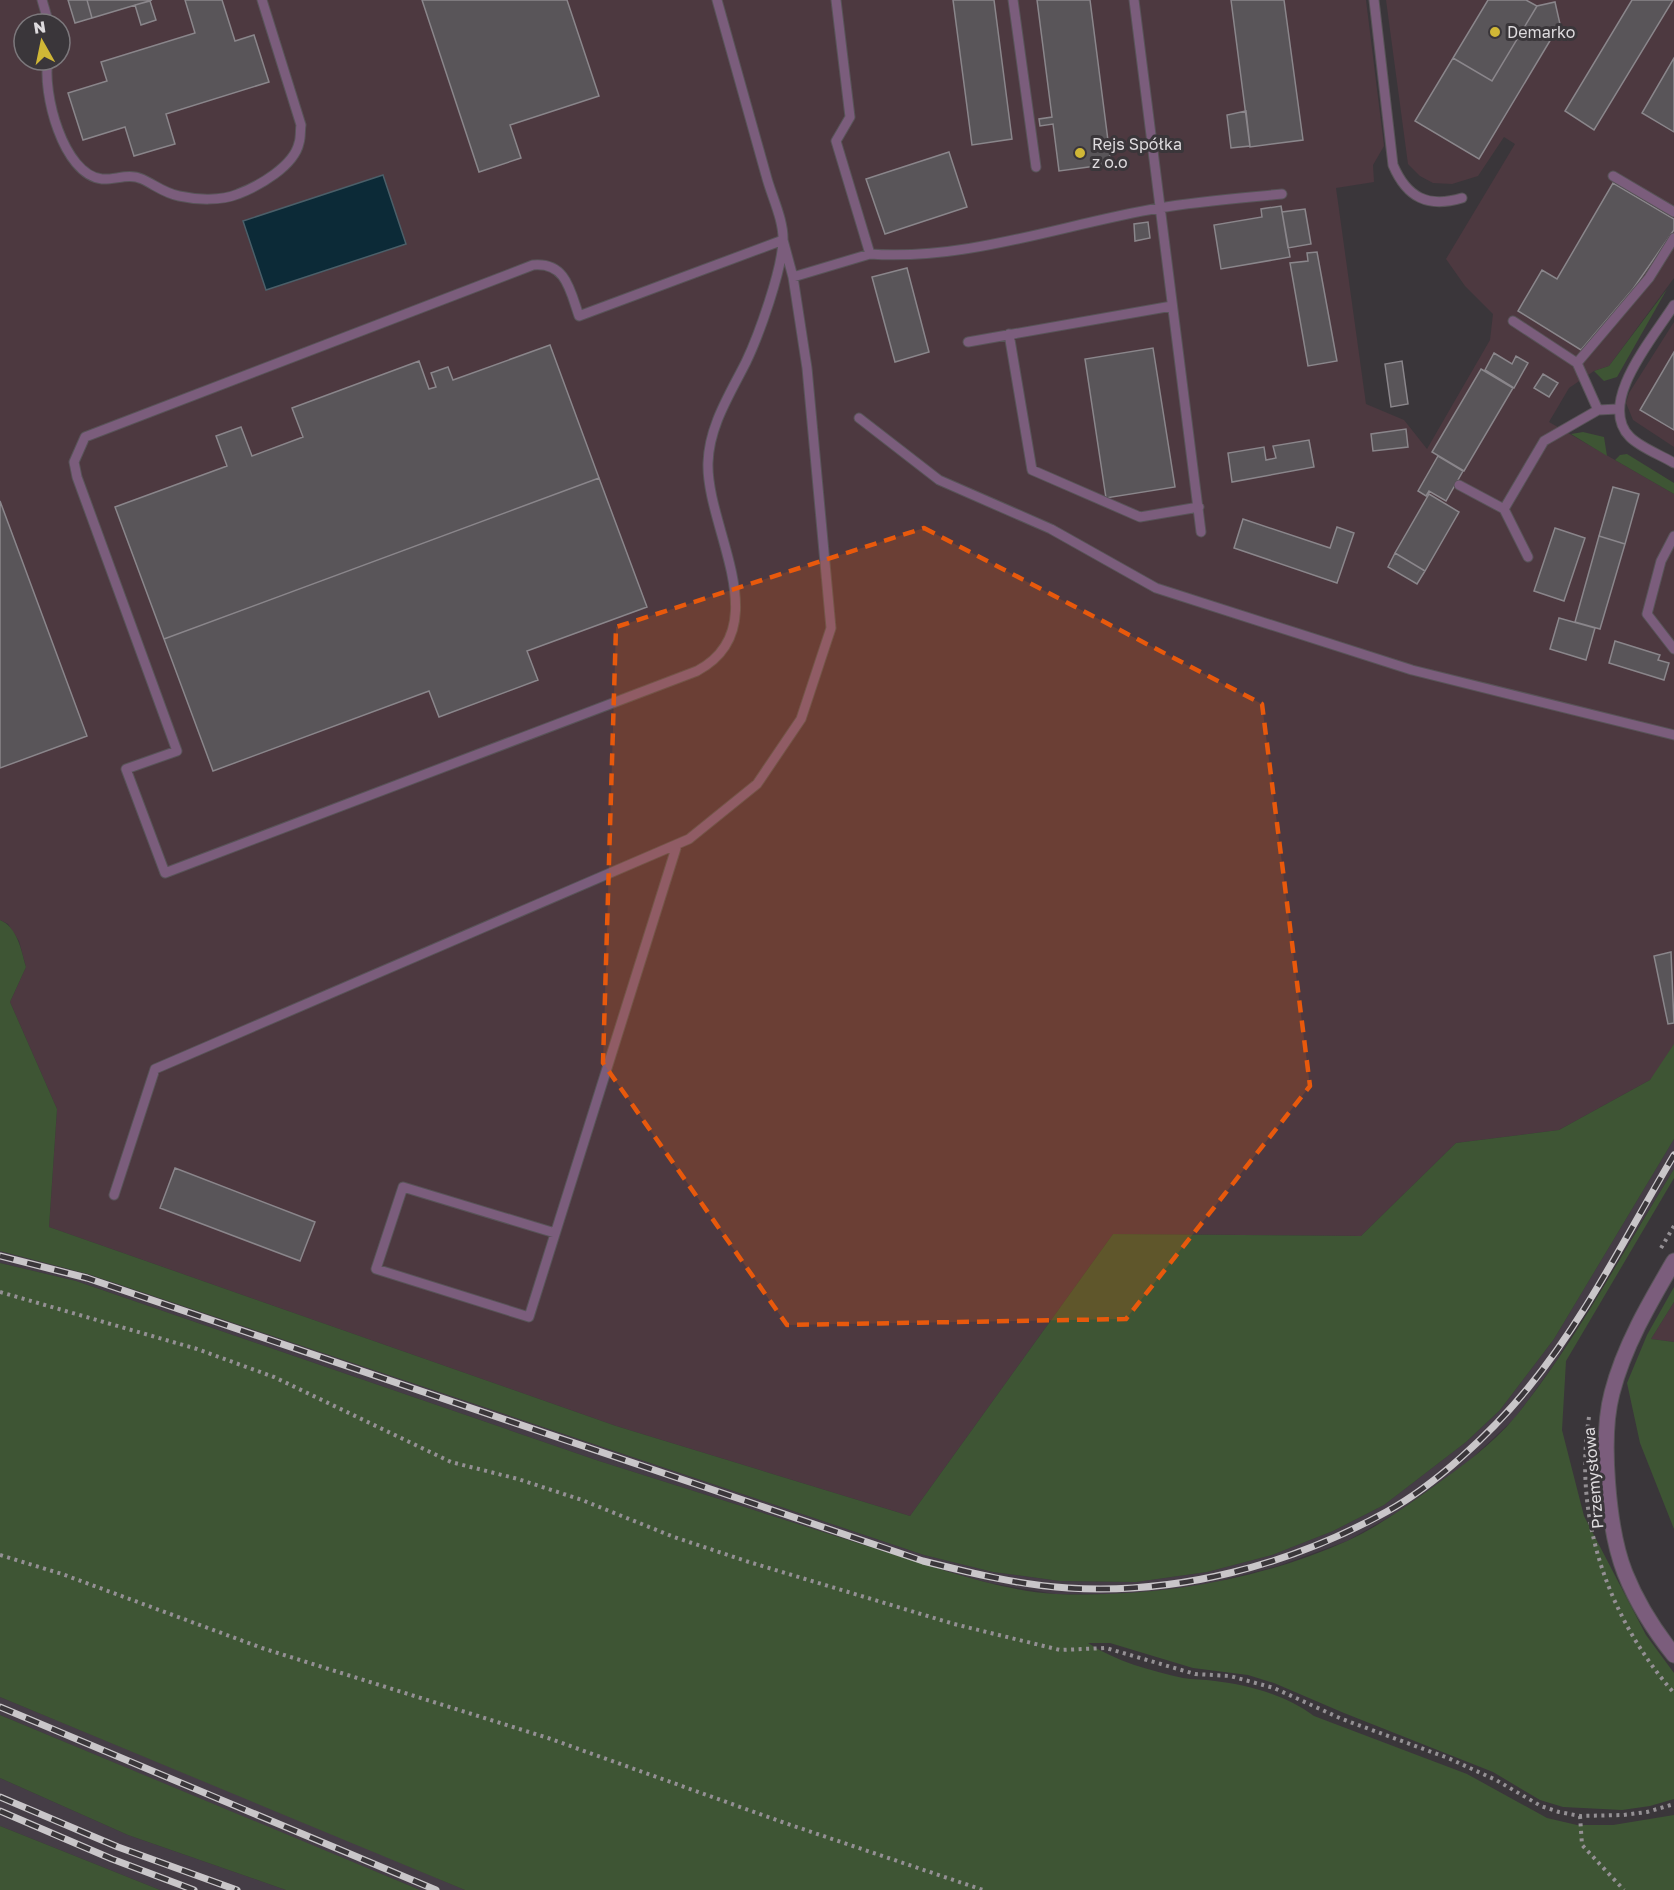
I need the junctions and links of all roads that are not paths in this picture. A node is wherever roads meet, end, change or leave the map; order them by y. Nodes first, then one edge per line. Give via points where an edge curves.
1 (262, 0) edge
2 (717, 0) edge
3 (836, 0) edge
4 (1012, 0) edge
5 (1134, 0) edge
6 (1374, 0) edge
7 (48, 72) edge
8 (1036, 167) dead end
9 (1613, 176) dead end
10 (1282, 194) dead end
11 (1462, 198) dead end
12 (1160, 208) junction
13 (1674, 212) edge
14 (1674, 238) edge
15 (783, 240) junction
16 (870, 254) junction
17 (793, 278) junction
18 (1172, 306) junction
19 (1674, 306) edge
20 (1513, 321) dead end
21 (1009, 334) junction
22 (968, 342) dead end
23 (1577, 363) junction
24 (1618, 409) junction
25 (1598, 410) junction
26 (859, 418) dead end
27 (1674, 463) edge
28 (1459, 485) dead end
29 (1199, 507) junction
30 (1504, 509) junction
31 (1202, 532) dead end
32 (1674, 536) edge
33 (1528, 557) dead end
34 (1674, 649) edge
35 (1674, 735) edge
36 (677, 845) junction
37 (114, 1195) dead end
38 (555, 1233) junction
39 (1674, 1261) edge
40 (1674, 1655) edge

1 - 7 lane via 301,125 299,145 287,162 237,195 209,199 179,196 155,189 142,179 101,179 81,171 69,157 47,90
2 - 15 lane
3 - 16 lane via 850,117 836,141
4 - 8 lane
5 - 12 lane
6 - 11 lane via 1393,165 1398,177 1423,200 1438,204
9 - 13 lane
10 - 12 lane
12 - 16 lane via 960,249 902,256
12 - 18 lane
14 - 23 lane via 1649,278
15 - 15 lane via 758,337 717,419 709,444 711,500 732,568 736,612 725,647 713,663 165,873 126,769 177,751 77,477 74,462 85,437 533,265 553,266 563,273 579,316
15 - 17 lane
16 - 17 lane
17 - 36 lane via 807,368 831,628 801,719 757,784
18 - 21 lane
18 - 29 lane
19 - 24 lane via 1621,390
20 - 23 lane
21 - 22 lane
21 - 29 lane via 1032,470 1140,517
23 - 25 lane
24 - 25 lane
24 - 27 lane via 1619,422 1630,438
25 - 30 lane via 1544,441
26 - 35 lane via 939,480 1051,529 1156,588 1412,670
28 - 30 lane
29 - 31 lane
30 - 33 lane
32 - 34 lane via 1661,561 1647,614
36 - 37 lane via 155,1070
36 - 38 lane
38 - 38 lane via 403,1187 376,1269 529,1317
39 - 40 street, Przemysłowa via 1624,1358 1606,1418 1613,1522 1624,1572 1653,1630

